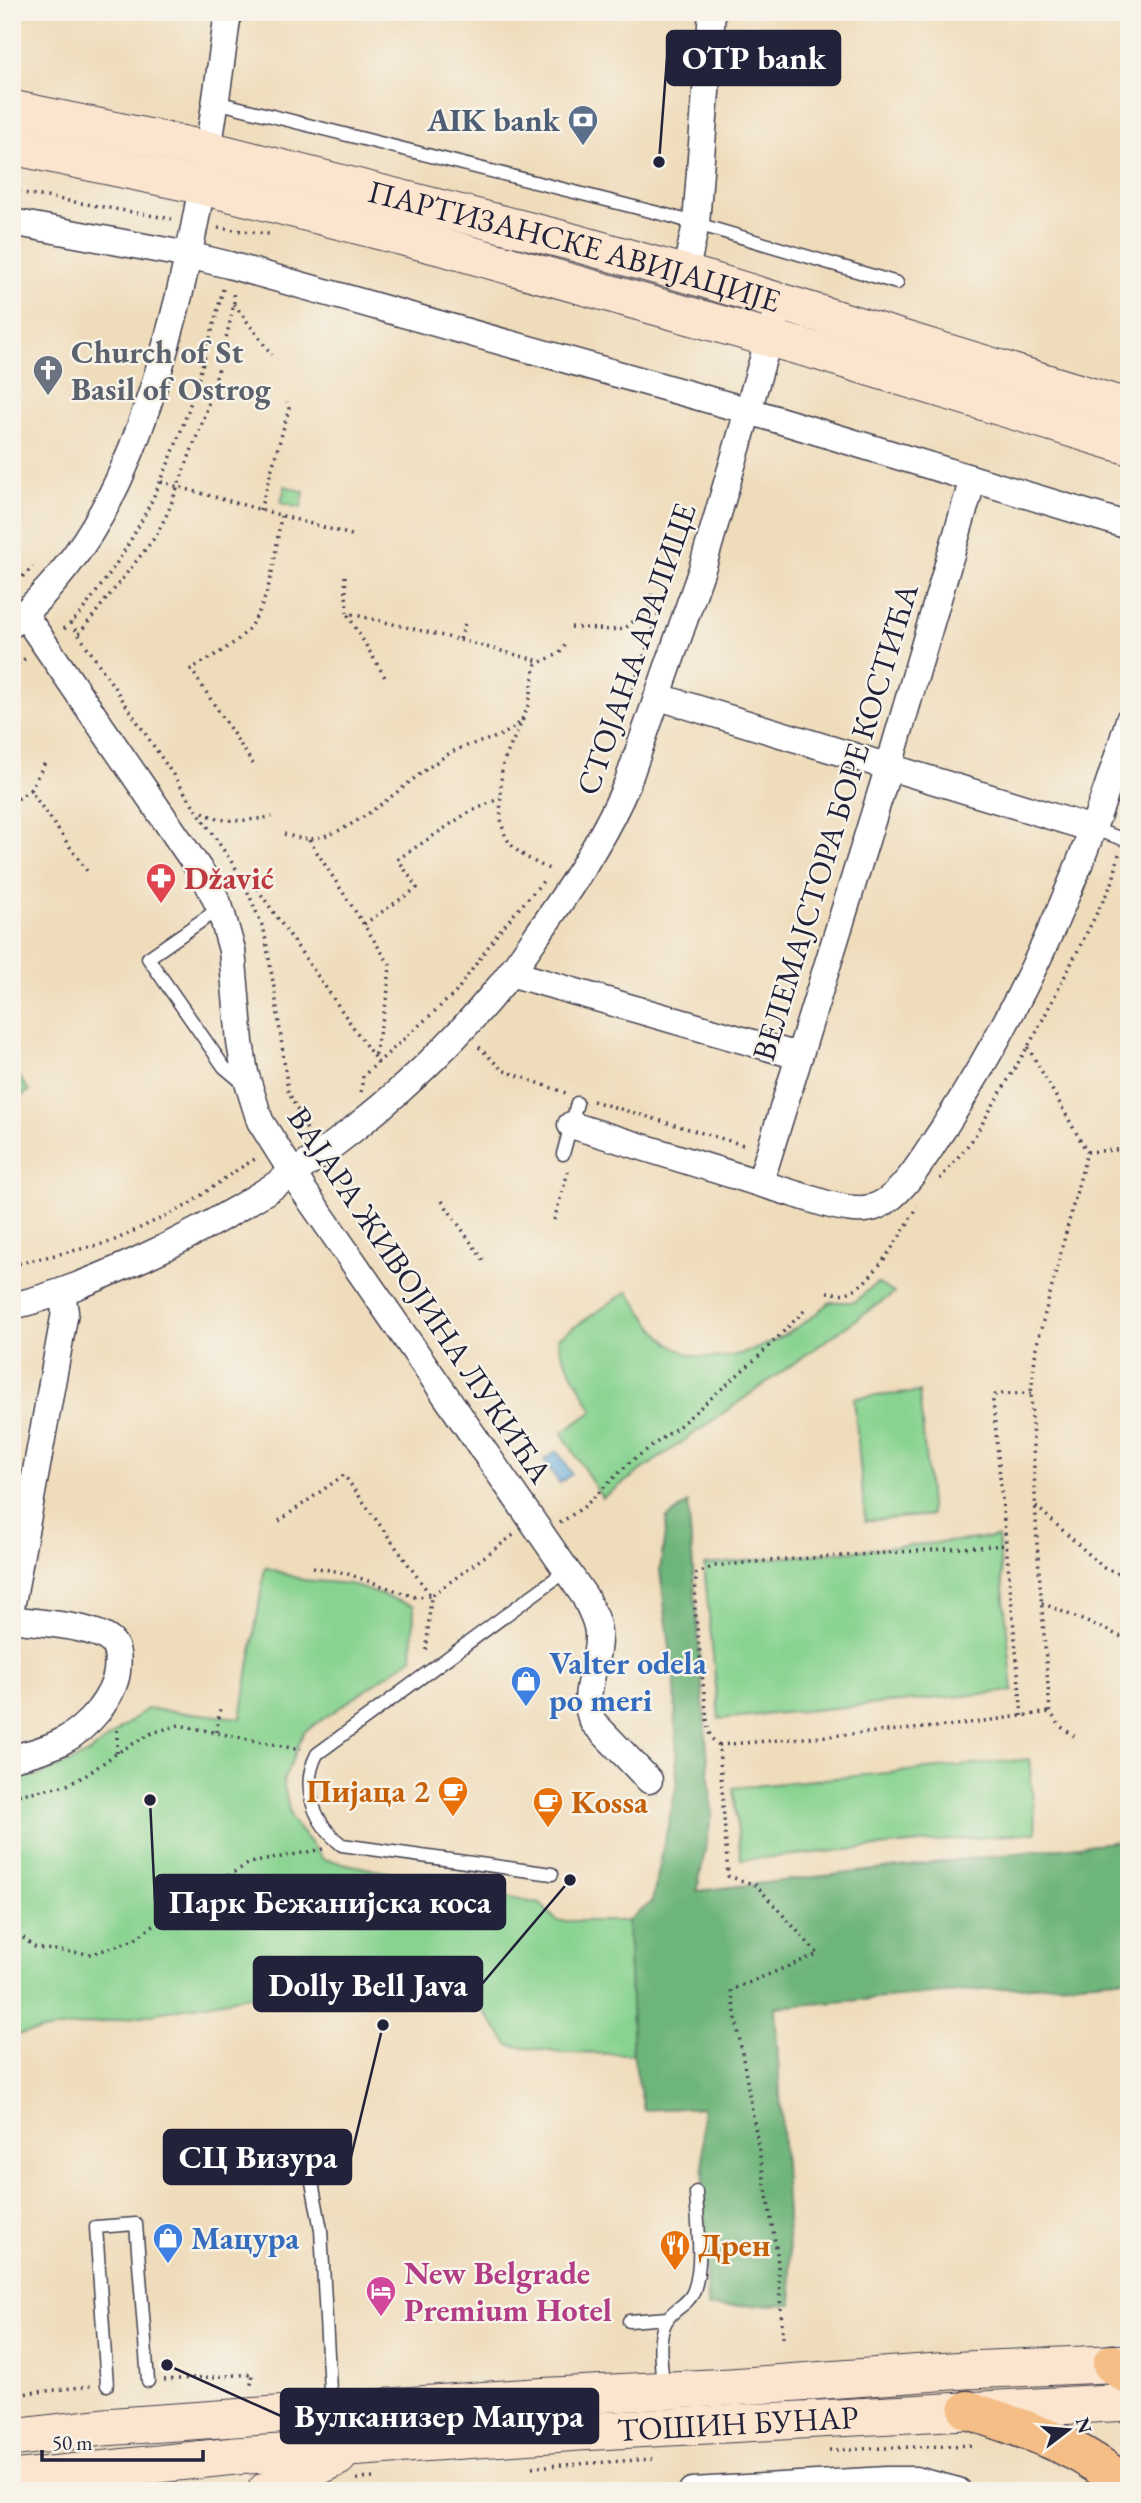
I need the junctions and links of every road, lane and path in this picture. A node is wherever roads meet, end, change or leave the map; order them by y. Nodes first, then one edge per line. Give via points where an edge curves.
1 (228, 12) edge
2 (712, 12) edge
3 (216, 102) junction
4 (12, 108) edge
5 (12, 146) edge
6 (206, 168) junction
7 (12, 191) edge
8 (12, 222) edge
9 (195, 223) junction
10 (696, 224) junction
11 (236, 231) dead end
12 (188, 254) junction
13 (229, 265) junction
14 (685, 274) junction
15 (897, 283) dead end
16 (779, 303) junction
17 (234, 304) junction
18 (770, 338) junction
19 (272, 355) dead end
20 (287, 402) dead end
21 (1129, 408) edge
22 (749, 411) junction
23 (1129, 446) edge
24 (973, 479) junction
25 (161, 482) junction
26 (178, 486) junction
27 (260, 510) junction
28 (281, 516) junction
29 (1129, 526) edge
30 (355, 536) dead end
31 (34, 566) dead end
32 (345, 576) dead end
33 (12, 586) edge
34 (652, 593) dead end
35 (347, 613) junction
36 (671, 613) dead end
37 (18, 619) edge
38 (466, 620) dead end
39 (71, 623) dead end
40 (571, 627) dead end
41 (79, 634) dead end
42 (460, 640) junction
43 (566, 644) dead end
44 (539, 661) junction
45 (386, 679) dead end
46 (659, 697) junction
47 (629, 699) dead end
48 (524, 717) junction
49 (1129, 720) edge
50 (46, 763) dead end
51 (253, 764) dead end
52 (889, 766) junction
53 (30, 790) junction
54 (500, 798) junction
55 (12, 803) edge
56 (203, 812) dead end
57 (272, 817) dead end
58 (1093, 829) junction
59 (284, 835) dead end
60 (309, 840) junction
61 (1129, 841) edge
62 (558, 863) dead end
63 (87, 871) dead end
64 (552, 871) junction
65 (241, 876) dead end
66 (220, 908) junction
67 (363, 924) junction
68 (510, 973) junction
69 (465, 1026) junction
70 (1028, 1047) dead end
71 (798, 1056) junction
72 (374, 1057) junction
73 (378, 1063) junction
74 (247, 1082) junction
75 (361, 1096) dead end
76 (578, 1110) junction
77 (277, 1148) junction
78 (1129, 1149) edge
79 (1087, 1152) junction
80 (769, 1153) junction
81 (563, 1154) dead end
82 (293, 1174) junction
83 (760, 1184) junction
84 (442, 1201) dead end
85 (554, 1220) dead end
86 (486, 1264) dead end
87 (12, 1265) edge
88 (62, 1292) junction
89 (12, 1306) edge
90 (804, 1311) dead end
91 (1031, 1394) junction
92 (1036, 1506) junction
93 (279, 1521) dead end
94 (538, 1528) junction
95 (1007, 1545) junction
96 (313, 1567) dead end
97 (567, 1570) junction
98 (1129, 1577) edge
99 (431, 1596) junction
100 (12, 1603) edge
101 (1042, 1603) junction
102 (12, 1619) edge
103 (1129, 1640) edge
104 (425, 1674) junction
105 (221, 1705) dead end
106 (1050, 1712) junction
107 (1022, 1716) junction
108 (216, 1732) junction
109 (1074, 1736) dead end
110 (719, 1745) junction
111 (317, 1754) junction
112 (12, 1758) edge
113 (649, 1780) dead end
114 (12, 1796) edge
115 (342, 1845) junction
116 (552, 1874) dead end
117 (12, 1929) edge
118 (293, 2151) dead end
119 (696, 2192) dead end
120 (667, 2318) junction
121 (629, 2320) dead end
122 (783, 2338) dead end
123 (1123, 2367) edge
124 (253, 2374) dead end
125 (148, 2381) dead end
126 (107, 2385) dead end
127 (251, 2385) dead end
128 (663, 2391) junction
129 (1129, 2402) edge
130 (331, 2412) junction
131 (198, 2420) junction
132 (136, 2424) junction
133 (973, 2428) junction
134 (12, 2438) edge
135 (818, 2450) dead end
136 (655, 2459) dead end
137 (520, 2467) dead end
138 (361, 2468) junction
139 (186, 2475) edge
140 (119, 2478) edge
141 (12, 2479) edge
142 (1129, 2489) edge
143 (266, 2491) edge
144 (692, 2491) edge
145 (958, 2491) edge

1 - 3 street
2 - 10 street
3 - 6 street
3 - 10 lane
4 - 6 main road, ПАРТИЗАНСКЕ АВИЈАЦИЈЕ
5 - 6 main road, ПАРТИЗАНСКЕ АВИЈАЦИЈЕ
6 - 9 street
6 - 14 main road, ПАРТИЗАНСКЕ АВИЈАЦИЈЕ via 452,210
6 - 18 main road, ПАРТИЗАНСКЕ АВИЈАЦИЈЕ via 443,247
7 - 9 path
8 - 12 street
9 - 11 path
9 - 12 street
10 - 14 street
10 - 15 lane
12 - 13 street
12 - 37 street via 154,388 122,477 91,533
13 - 17 path
13 - 22 street
13 - 25 path via 206,352
14 - 16 main road, ПАРТИЗАНСКЕ АВИЈАЦИЈЕ
16 - 18 street, СТОЈАНА АРАЛИЦЕ
16 - 21 main road, ПАРТИЗАНСКЕ АВИЈАЦИЈЕ
17 - 19 path
17 - 26 path via 205,415
18 - 22 street, СТОЈАНА АРАЛИЦЕ
18 - 23 main road, ПАРТИЗАНСКЕ АВИЈАЦИЈЕ
20 - 27 path via 289,409
22 - 24 street
22 - 46 street, СТОЈАНА АРАЛИЦЕ
24 - 29 street
24 - 52 street, ВЕЛЕМАЈСТОРА БОРЕ КОСТИЋА
25 - 26 path
25 - 39 path via 123,555
26 - 27 path
26 - 41 path via 156,536
27 - 28 path
28 - 30 path
28 - 51 path via 270,580 248,630 191,669
31 - 33 path
32 - 35 path
34 - 40 path via 649,608 624,629
35 - 42 path
35 - 45 path
36 - 47 path via 660,610
37 - 66 street, ВАЈАРА ЖИВОЈИНА ЛУКИЋА via 175,832
38 - 42 path
42 - 44 path
43 - 44 path via 559,654
44 - 48 path
46 - 52 street
46 - 68 street, СТОЈАНА АРАЛИЦЕ via 612,818 571,888
48 - 54 path via 506,755
48 - 60 path via 502,734 446,756 337,832
49 - 58 street
50 - 53 path
52 - 58 street
52 - 71 street, ВЕЛЕМАЈСТОРА БОРЕ КОСТИЋА
53 - 55 path
53 - 63 path
54 - 64 path via 504,838 519,854
54 - 67 path via 466,814 398,859 417,888
56 - 57 path via 246,821
58 - 61 lane
58 - 83 street via 1022,995 961,1101 894,1195 869,1208 844,1208
59 - 60 path
60 - 67 path
62 - 64 path
64 - 73 path via 501,929 456,992
65 - 72 path via 254,884
66 - 74 street, ВАЈАРА ЖИВОЈИНА ЛУКИЋА via 232,950
66 - 74 lane via 148,958 224,1067
67 - 72 path via 390,965
68 - 69 street, СТОЈАНА АРАЛИЦЕ
68 - 71 street
69 - 76 path via 502,1070
69 - 82 street, СТОЈАНА АРАЛИЦЕ via 372,1115
70 - 79 path
71 - 80 street, ВЕЛЕМАЈСТОРА БОРЕ КОСТИЋА
72 - 73 path
73 - 75 path via 363,1076
74 - 77 street, ВАЈАРА ЖИВОЈИНА ЛУКИЋА via 260,1121
76 - 80 path
76 - 81 lane
76 - 83 street
76 - 85 path
77 - 82 street, ВАЈАРА ЖИВОЈИНА ЛУКИЋА
77 - 87 path via 188,1205 111,1242
78 - 79 path
79 - 91 path via 1036,1348
80 - 83 street, ВЕЛЕМАЈСТОРА БОРЕ КОСТИЋА
82 - 88 street, СТОЈАНА АРАЛИЦЕ via 191,1236
82 - 94 street, ВАЈАРА ЖИВОЈИНА ЛУКИЋА
84 - 86 path
88 - 89 street, СТОЈАНА АРАЛИЦЕ
88 - 100 street via 65,1312
90 - 94 path via 758,1357 630,1462 585,1506
91 - 92 path
91 - 95 path via 1000,1394 993,1401
92 - 98 path via 1104,1568
92 - 101 path
93 - 99 path via 344,1475
94 - 97 street, ВАЈАРА ЖИВОЈИНА ЛУКИЋА
94 - 99 path
95 - 107 path
95 - 110 path via 765,1561 696,1574 695,1609 708,1729
96 - 99 path via 415,1597
97 - 104 lane
97 - 113 street, ВАЈАРА ЖИВОЈИНА ЛУКИЋА via 585,1597 598,1632 587,1700 589,1715
99 - 104 path
101 - 103 path
101 - 106 path
102 - 112 street via 86,1630 111,1642 118,1660 116,1682 77,1733 62,1743
104 - 111 lane
105 - 108 path
106 - 107 path
106 - 109 path
107 - 110 path
108 - 111 path
108 - 114 path via 166,1727 68,1785
110 - 122 path via 728,1876 755,1885 818,1954 731,1990 777,2253
111 - 115 lane via 310,1780 314,1810
115 - 116 lane
115 - 117 path via 250,1863 192,1896 134,1940 92,1954 36,1948
118 - 130 lane via 309,2166 321,2230
119 - 120 lane via 698,2274 694,2292
120 - 121 lane
120 - 128 lane via 661,2346
123 - 128 main road, ТОШИН БУНАР via 965,2370
124 - 127 path
125 - 126 lane via 136,2224 96,2227
128 - 130 main road, ТОШИН БУНАР
129 - 133 main road, ТОШИН БУНАР
130 - 131 main road, ТОШИН БУНАР
131 - 132 main road, ТОШИН БУНАР
131 - 139 main road
132 - 134 main road, ТОШИН БУНАР
132 - 140 main road
133 - 135 path
133 - 138 main road, ТОШИН БУНАР via 592,2432
133 - 142 highway via 1060,2442
136 - 137 path
138 - 139 main road, ТОШИН БУНАР
138 - 143 main road
139 - 140 main road, ТОШИН БУНАР
140 - 141 main road, ТОШИН БУНАР
144 - 145 street via 916,2480

